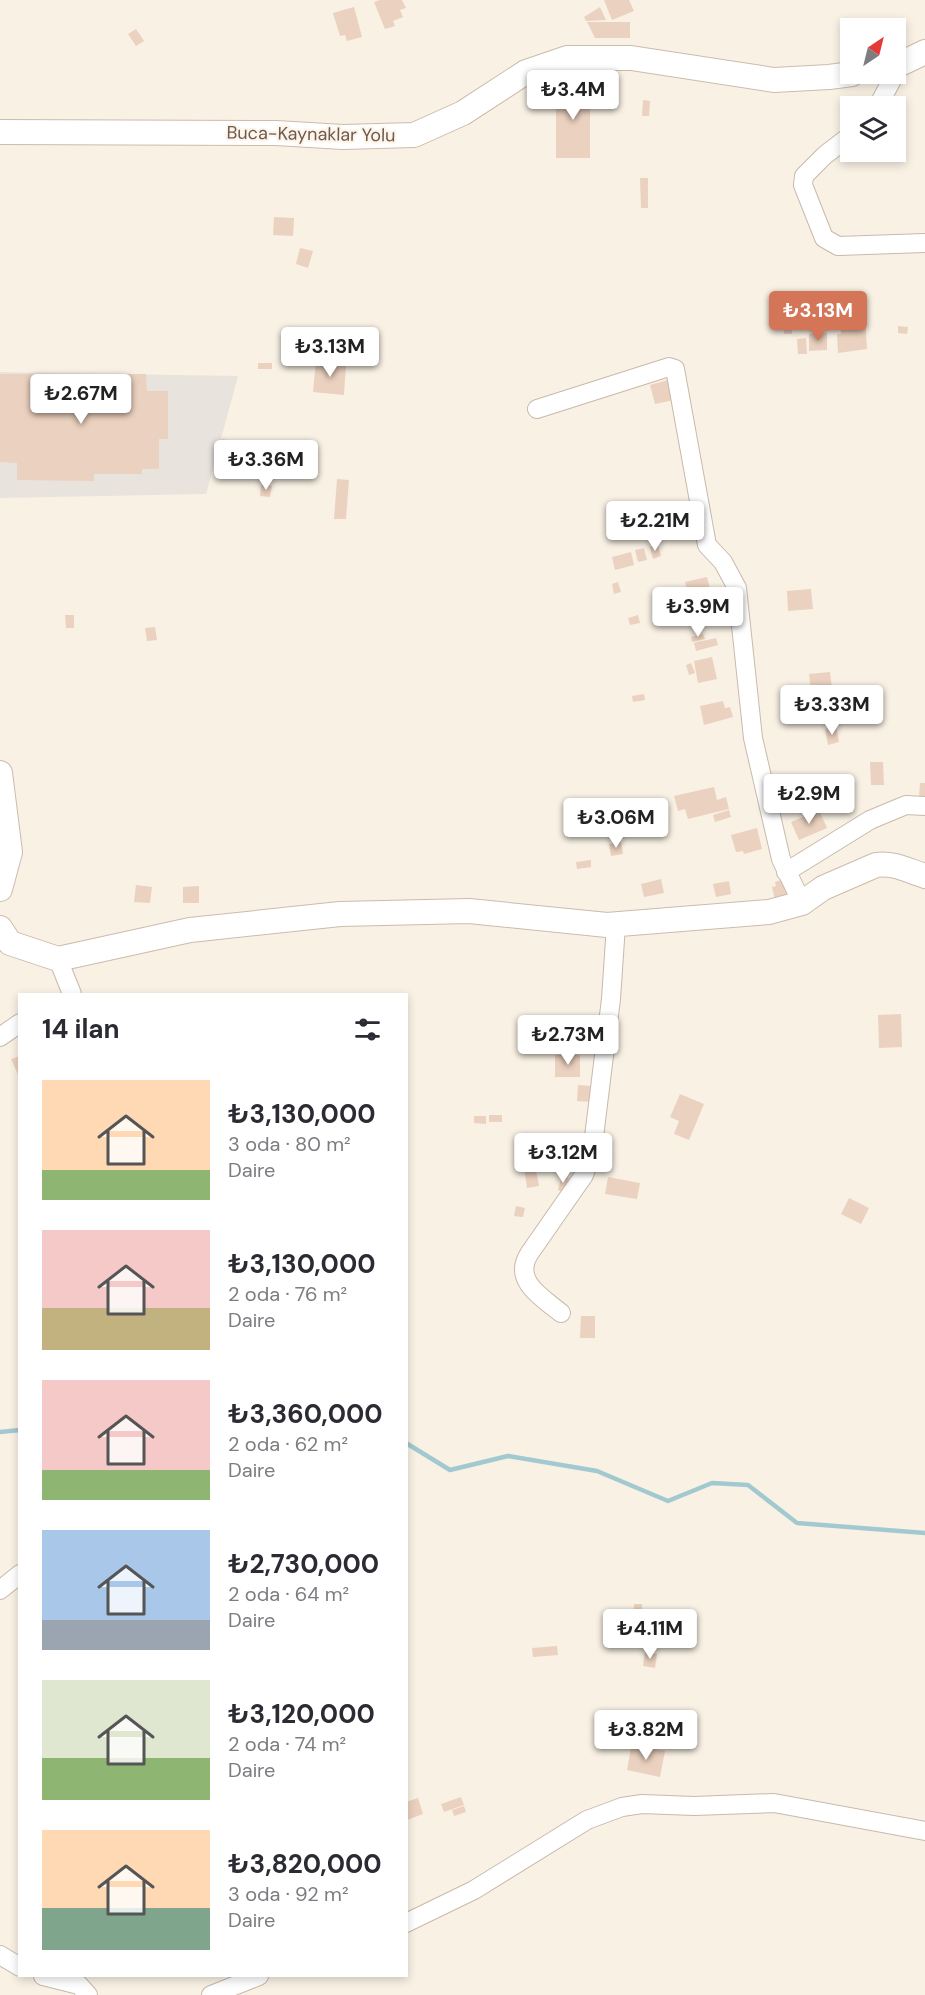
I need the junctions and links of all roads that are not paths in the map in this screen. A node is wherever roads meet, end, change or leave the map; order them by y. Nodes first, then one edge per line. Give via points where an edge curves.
1 (925, 52) edge
2 (906, 64) edge
3 (840, 76) edge
4 (0, 132) edge
5 (840, 144) edge
6 (925, 243) edge
7 (537, 409) dead end
8 (0, 773) edge
9 (925, 806) edge
10 (786, 872) junction
11 (925, 876) edge
12 (0, 889) edge
13 (802, 903) junction
14 (616, 925) junction
15 (0, 928) edge
16 (58, 959) junction
17 (65, 990) edge
18 (18, 1024) edge
19 (0, 1037) edge
20 (561, 1313) dead end
21 (18, 1576) edge
22 (0, 1590) edge
23 (925, 1831) edge
24 (408, 1922) edge
25 (0, 1955) edge
26 (18, 1966) edge
27 (46, 1977) edge
28 (256, 1977) edge
29 (88, 1995) edge
30 (211, 1995) edge

1 - 2 street
3 - 4 street, Buca-Kaynaklar Yolu via 774,80 631,58 567,58 526,72 463,113 414,135
5 - 6 street via 804,176 803,185 824,238 838,246
7 - 10 street via 669,367 675,369 707,545 723,562 737,588 753,738
8 - 12 street via 10,852
9 - 10 street via 906,805 870,820
10 - 13 street
11 - 13 street via 876,865 824,888
13 - 14 street via 769,912
14 - 16 street via 469,911 340,914 190,930
14 - 20 street via 592,1153 584,1175 524,1264 524,1276 534,1291
15 - 16 street via 10,943
16 - 17 street
18 - 19 street
21 - 22 street
23 - 24 street via 774,1803 642,1804 587,1820 474,1890
25 - 26 street
27 - 29 street via 79,1985
28 - 30 street

